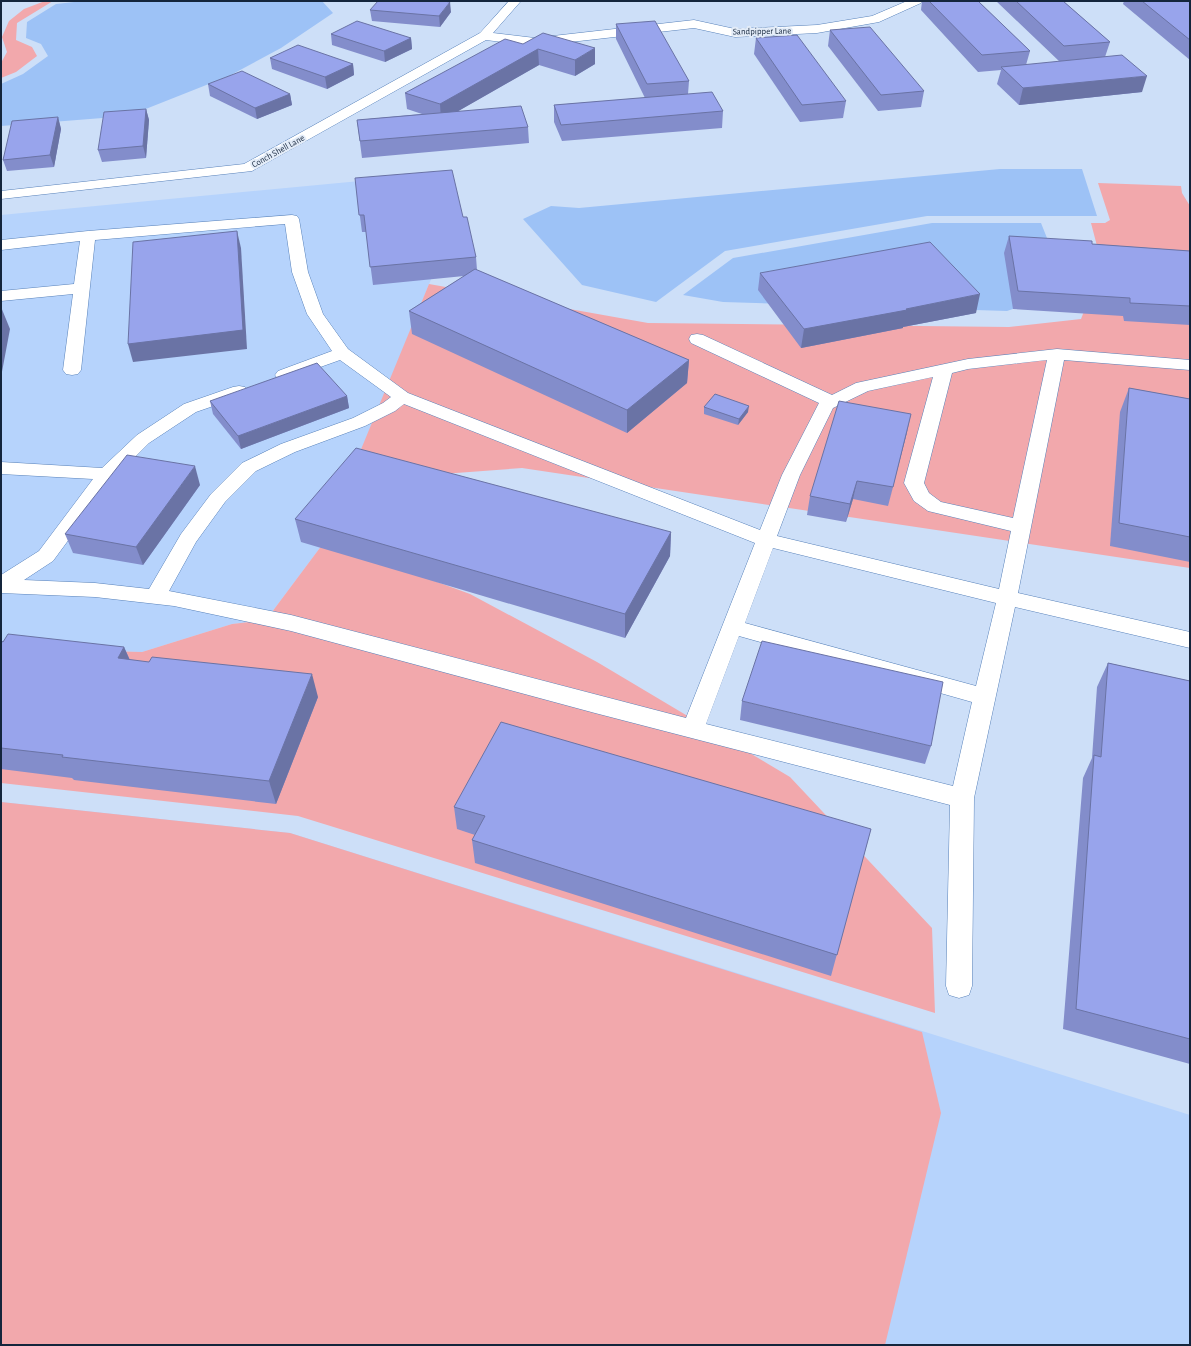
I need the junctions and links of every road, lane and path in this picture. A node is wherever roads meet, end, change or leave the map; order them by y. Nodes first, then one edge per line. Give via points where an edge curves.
1 (515, 1) edge
2 (917, 1) edge
3 (484, 36) junction
4 (1, 195) edge
5 (88, 236) junction
6 (1, 245) edge
7 (82, 288) junction
8 (1, 296) edge
9 (697, 339) dead end
10 (342, 353) junction
11 (1057, 354) junction
12 (1190, 365) edge
13 (944, 369) junction
14 (72, 370) dead end
15 (402, 397) junction
16 (832, 402) junction
17 (1, 468) edge
18 (107, 474) junction
19 (1022, 527) junction
20 (766, 540) junction
21 (1, 585) edge
22 (155, 597) junction
23 (1007, 598) junction
24 (732, 627) junction
25 (1190, 640) edge
26 (985, 697) junction
27 (693, 729) junction
28 (962, 798) junction
29 (959, 986) dead end

1 - 3 street, Conch Shell Lane
2 - 3 street, Sandpipper Lane via 875,19 817,29 735,33 694,24 535,42
3 - 4 street, Conch Shell Lane via 247,168
5 - 6 street
5 - 7 street
5 - 10 street via 292,218 300,272 315,314
7 - 8 street
7 - 14 street
9 - 16 street
10 - 15 street
10 - 18 street via 190,408 143,439
11 - 12 street
11 - 13 street
11 - 19 street
13 - 16 street via 862,387
13 - 19 street via 914,483 921,497 935,507
15 - 20 street
15 - 22 street via 389,408 359,422 288,448 248,467 218,498 188,539
16 - 20 street via 826,405 791,475
17 - 18 street
18 - 21 street via 46,556
19 - 23 street
20 - 23 street
20 - 24 street
21 - 22 street via 95,590
22 - 27 street via 291,623
23 - 25 street
23 - 26 street
24 - 26 street
24 - 27 street
26 - 28 street
27 - 28 street
28 - 29 street

